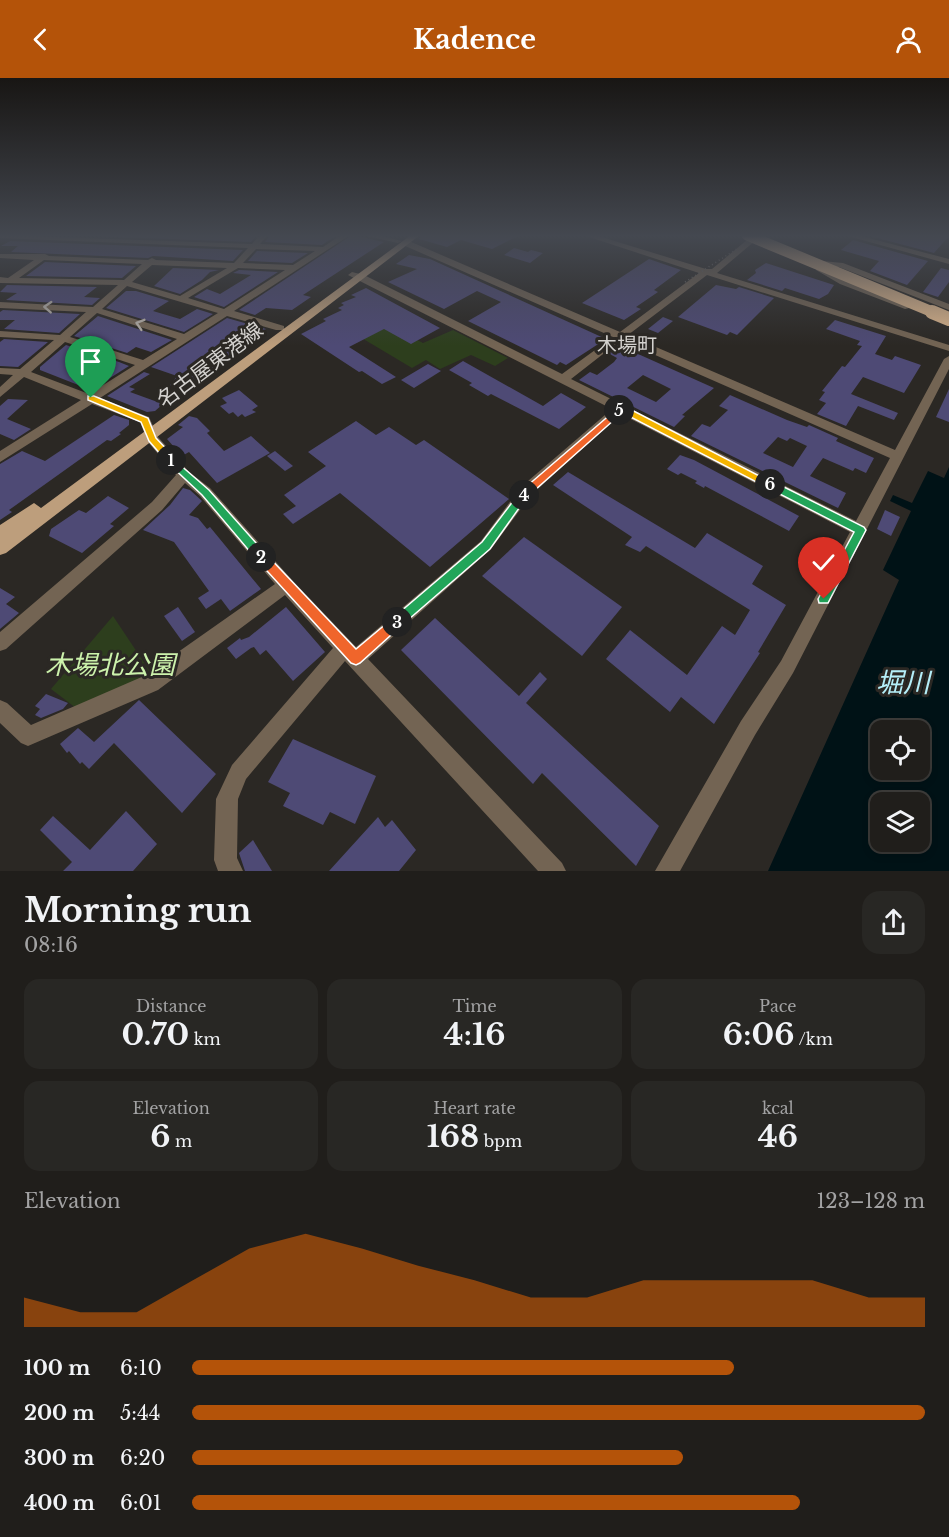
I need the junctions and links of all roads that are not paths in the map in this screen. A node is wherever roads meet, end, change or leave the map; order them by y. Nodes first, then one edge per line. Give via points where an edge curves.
1 (22, 272) edge
2 (139, 272) edge
3 (226, 272) edge
4 (288, 272) edge
5 (362, 272) edge
6 (478, 272) edge
7 (706, 272) joint
8 (826, 272) edge
9 (838, 272) edge
10 (840, 272) edge
11 (858, 272) edge
12 (357, 276) junction
13 (0, 280) edge
14 (10, 280) junction
15 (126, 283) junction
16 (0, 287) edge
17 (182, 299) junction
18 (0, 305) edge
19 (949, 307) edge
20 (96, 310) junction
21 (225, 312) junction
22 (949, 316) edge
23 (949, 324) edge
24 (280, 328) junction
25 (0, 334) edge
26 (619, 336) junction
27 (64, 338) junction
28 (185, 338) junction
29 (949, 348) edge
30 (949, 359) edge
31 (143, 364) junction
32 (0, 371) edge
33 (23, 373) junction
34 (563, 379) junction
35 (0, 393) edge
36 (91, 398) junction
37 (621, 408) junction
38 (149, 430) junction
39 (0, 457) edge
40 (899, 457) junction
41 (184, 475) junction
42 (860, 530) junction
43 (0, 534) edge
44 (0, 548) edge
45 (286, 585) junction
46 (0, 644) edge
47 (350, 653) junction
48 (0, 710) edge
49 (231, 871) edge
50 (554, 871) edge
51 (667, 871) edge

1 - 14 street
2 - 15 street
3 - 17 street
4 - 21 street
5 - 12 main road, 名古屋東港線
6 - 26 street
7 - 26 street
7 - 29 street
8 - 23 street
9 - 22 street, bridge
10 - 22 highway, bridge
11 - 19 street
12 - 24 main road, 名古屋東港線
12 - 34 street
12 - 38 main road, 名古屋東港線
13 - 14 street
14 - 15 street
14 - 16 street
15 - 17 street
15 - 20 street
17 - 21 street
20 -> 18 street
20 - 27 street
28 -> 20 street
21 - 24 street
21 - 28 street
24 - 38 main road, 名古屋東港線
25 - 27 street
26 - 34 street
26 - 40 street
27 - 31 street
27 - 33 street
28 - 31 street
30 - 40 street
31 - 36 street
32 - 33 street
33 - 35 street
33 - 36 street
34 - 37 street
36 - 38 street via 145,420
36 - 39 street
37 - 42 street
37 - 47 street via 526,491 486,545
38 - 41 street via 152,439
38 - 43 main road, 名古屋東港線
38 - 44 main road, 名古屋東港線
40 - 42 street
41 - 45 street via 205,493
41 - 46 street via 157,506
42 - 51 street via 787,668 748,728
45 - 47 street
45 - 48 street via 151,683 28,736
47 - 49 street via 240,772 227,799 225,861
47 - 50 street

